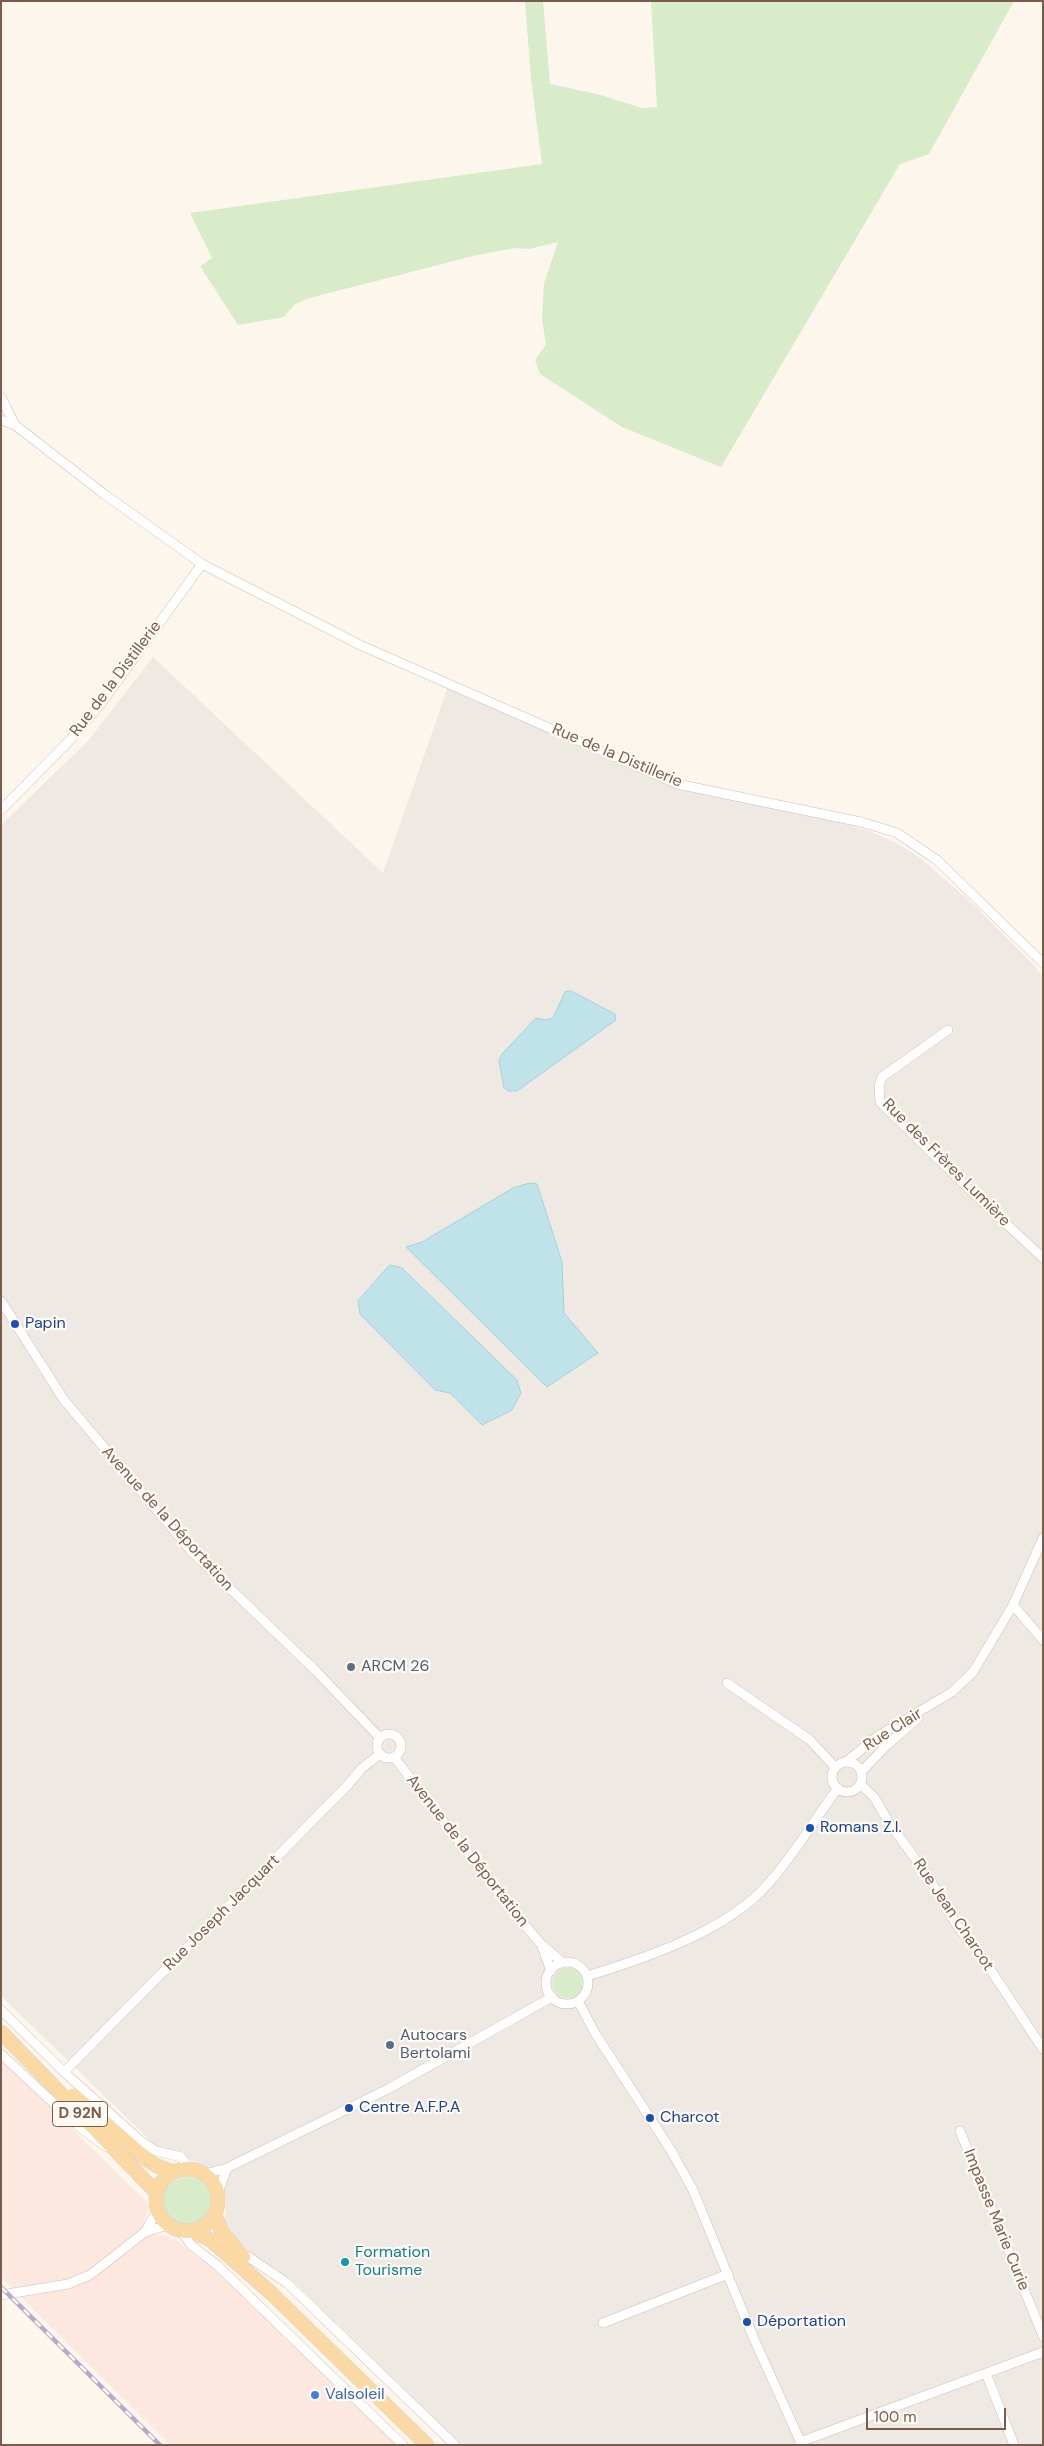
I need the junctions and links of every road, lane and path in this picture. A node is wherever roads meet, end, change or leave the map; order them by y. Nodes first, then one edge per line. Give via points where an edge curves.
1 (1, 397) edge
2 (1, 420) edge
3 (14, 425) junction
4 (202, 564) junction
5 (1, 810) edge
6 (1043, 963) edge
7 (948, 1030) dead end
8 (1043, 1258) edge
9 (1, 1301) edge
10 (1043, 1538) edge
11 (1013, 1605) junction
12 (1043, 1640) edge
13 (727, 1682) dead end
14 (934, 1705) junction
15 (380, 1738) junction
16 (380, 1754) junction
17 (394, 1757) junction
18 (847, 1761) junction
19 (835, 1768) junction
20 (862, 1772) junction
21 (861, 1784) junction
22 (838, 1788) junction
23 (542, 1945) junction
24 (563, 1963) junction
25 (550, 1971) junction
26 (587, 1976) junction
27 (552, 1996) junction
28 (578, 2001) junction
29 (1, 2010) edge
30 (3, 2033) edge
31 (1043, 2049) edge
32 (1, 2054) edge
33 (64, 2072) junction
34 (85, 2126) junction
35 (960, 2131) dead end
36 (132, 2146) junction
37 (190, 2168) junction
38 (227, 2168) junction
39 (173, 2172) junction
40 (204, 2174) junction
41 (156, 2192) junction
42 (218, 2193) junction
43 (157, 2211) junction
44 (215, 2214) junction
45 (180, 2229) junction
46 (145, 2232) junction
47 (242, 2256) junction
48 (728, 2274) junction
49 (271, 2293) junction
50 (1, 2295) edge
51 (603, 2323) dead end
52 (1043, 2336) edge
53 (1042, 2354) edge
54 (986, 2373) junction
55 (801, 2443) edge
56 (403, 2445) edge
57 (427, 2445) edge
58 (455, 2445) edge
59 (1014, 2445) edge

1 - 3 street
2 - 3 street, Rue de la Distillerie
3 - 4 street, Rue de la Distillerie
4 - 5 street, Rue de la Distillerie via 100,705
4 - 6 street, Rue de la Distillerie via 360,645 677,784 861,822 897,834 937,860
7 - 8 street, Rue des Frères Lumière via 882,1077 880,1102
9 - 15 street, Avenue de la Déportation via 64,1400 193,1553 316,1671
10 - 11 street
11 - 12 street
11 - 14 street via 973,1672
13 - 19 street via 810,1740
14 - 18 street, Rue Clair via 878,1736
14 - 20 street, Rue Clair via 887,1745
15 - 16 street via 377,1746
15 - 17 street via 390,1734 397,1738 401,1748
16 - 17 street
16 - 33 street, Rue Joseph Jacquart via 362,1768
17 - 23 street, Avenue de la Déportation
18 - 19 street
18 - 20 street via 859,1766
19 - 22 street via 832,1776
20 - 21 street
21 - 22 street via 853,1791
21 - 31 street, Rue Jean Charcot via 874,1797 956,1924
22 - 26 street via 784,1865 750,1900 668,1948
23 - 24 street
23 - 25 street
24 - 25 street
24 - 26 street via 575,1963
25 - 27 street via 547,1981
26 - 28 street via 587,1990
27 - 28 street via 564,2004
27 - 38 street via 388,2089
28 - 48 street via 672,2152 689,2183
29 - 33 street
30 - 34 main road, D 92N
30 - 36 main road, D 92N
32 - 34 street
33 - 37 street via 149,2148 181,2157
34 - 36 street via 103,2128
34 - 41 main road, D 92N via 118,2152
35 - 52 street, Impasse Marie Curie
36 - 39 main road, D 92N via 157,2166
37 - 39 main road
37 - 40 main road
38 - 40 street
38 - 42 street
39 - 41 main road
40 - 42 main road
41 - 43 main road
42 - 44 main road
43 - 45 main road
43 - 46 street
44 - 45 main road via 206,2225
44 - 47 main road via 222,2232
45 - 46 street
45 - 49 main road via 212,2240
45 - 56 street via 190,2246 218,2266
46 - 50 street via 90,2275 68,2284
47 - 49 main road
47 - 58 street via 247,2256 287,2283
48 - 51 street
48 - 55 street
49 - 57 main road
53 - 54 street
54 - 55 street
54 - 59 street

